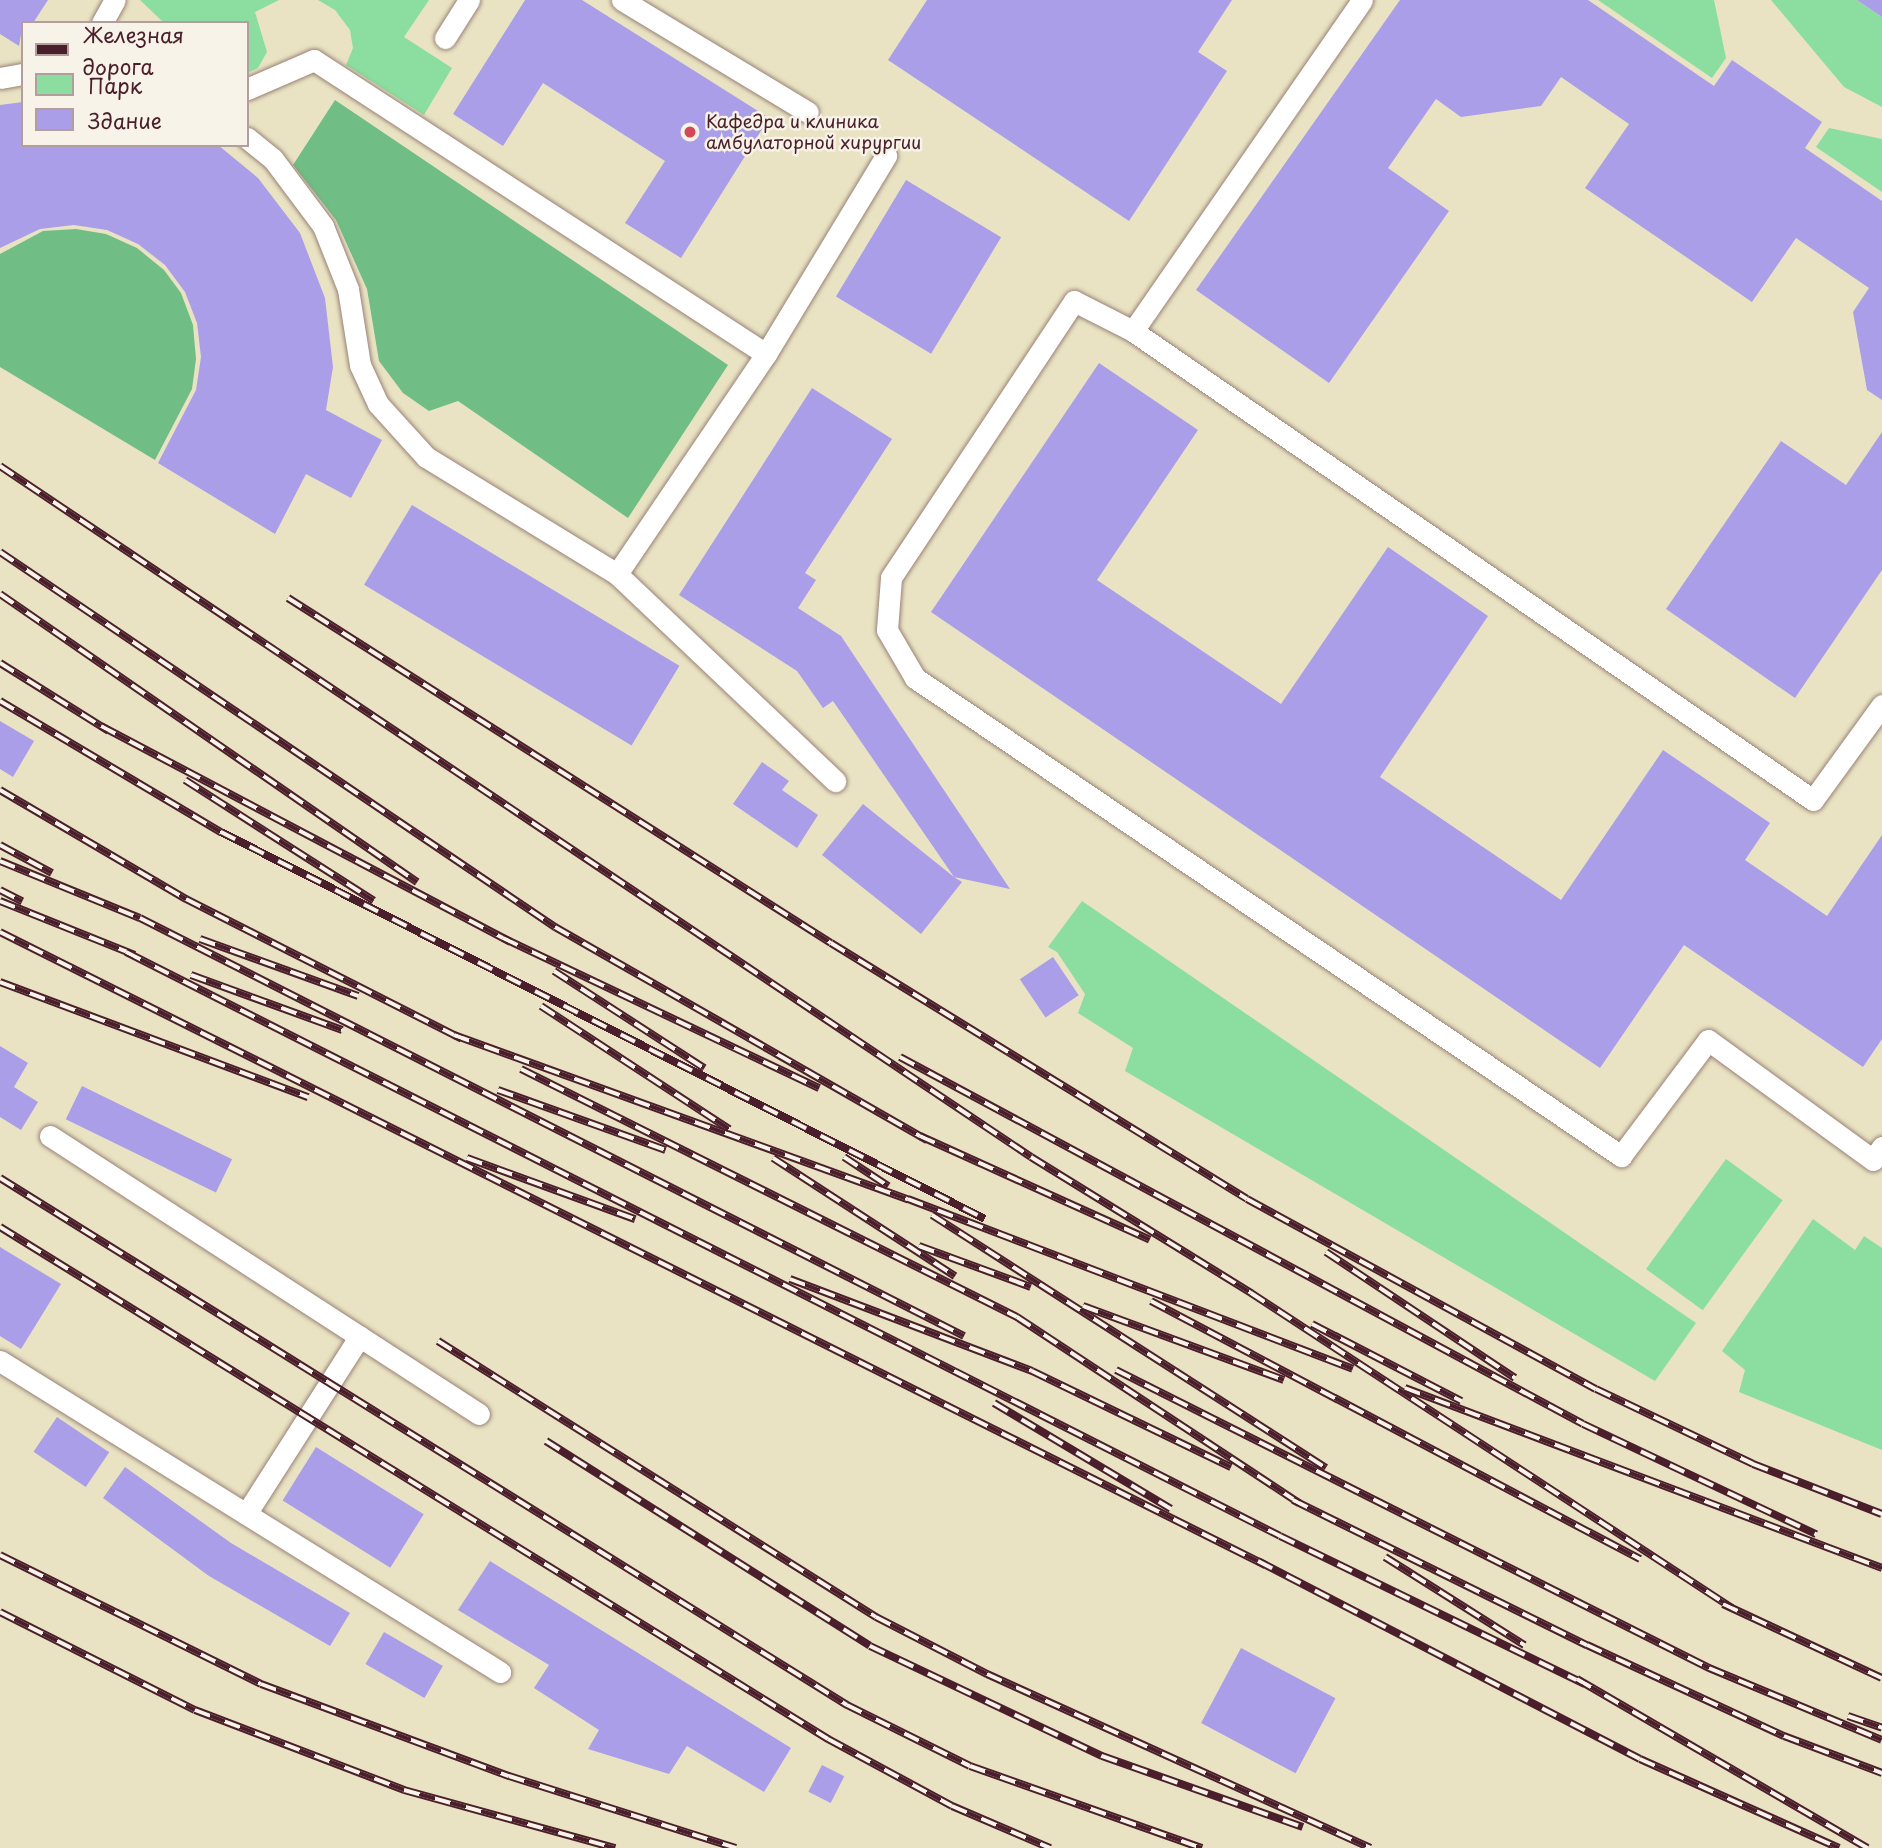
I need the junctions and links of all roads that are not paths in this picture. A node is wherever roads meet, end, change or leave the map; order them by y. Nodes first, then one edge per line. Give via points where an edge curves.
1 (115, 0) edge
2 (469, 0) edge
3 (1363, 0) edge
4 (634, 3) edge
5 (103, 21) edge
6 (445, 38) dead end
7 (21, 74) edge
8 (0, 78) edge
9 (248, 89) edge
10 (808, 112) dead end
11 (248, 139) edge
12 (886, 156) dead end
13 (1133, 331) junction
14 (766, 354) junction
15 (617, 575) junction
16 (1882, 704) edge
17 (835, 781) dead end
18 (50, 1136) dead end
19 (1879, 1158) edge
20 (360, 1336) junction
21 (0, 1361) edge
22 (479, 1414) dead end
23 (246, 1514) junction
24 (500, 1672) dead end

1 - 5 lane
2 - 6 lane
3 - 13 lane
4 - 10 lane
7 - 8 lane
9 - 14 lane via 314,60
11 - 15 lane via 273,159 323,226 348,289 360,365 379,404 426,457
12 - 14 lane
13 - 16 lane via 1813,800
13 - 19 lane via 1073,301 891,578 887,630 915,678 1621,1156 1708,1040
14 - 15 lane
15 - 17 lane
18 - 20 lane
20 - 22 lane
20 - 23 lane
21 - 23 lane
23 - 24 lane

